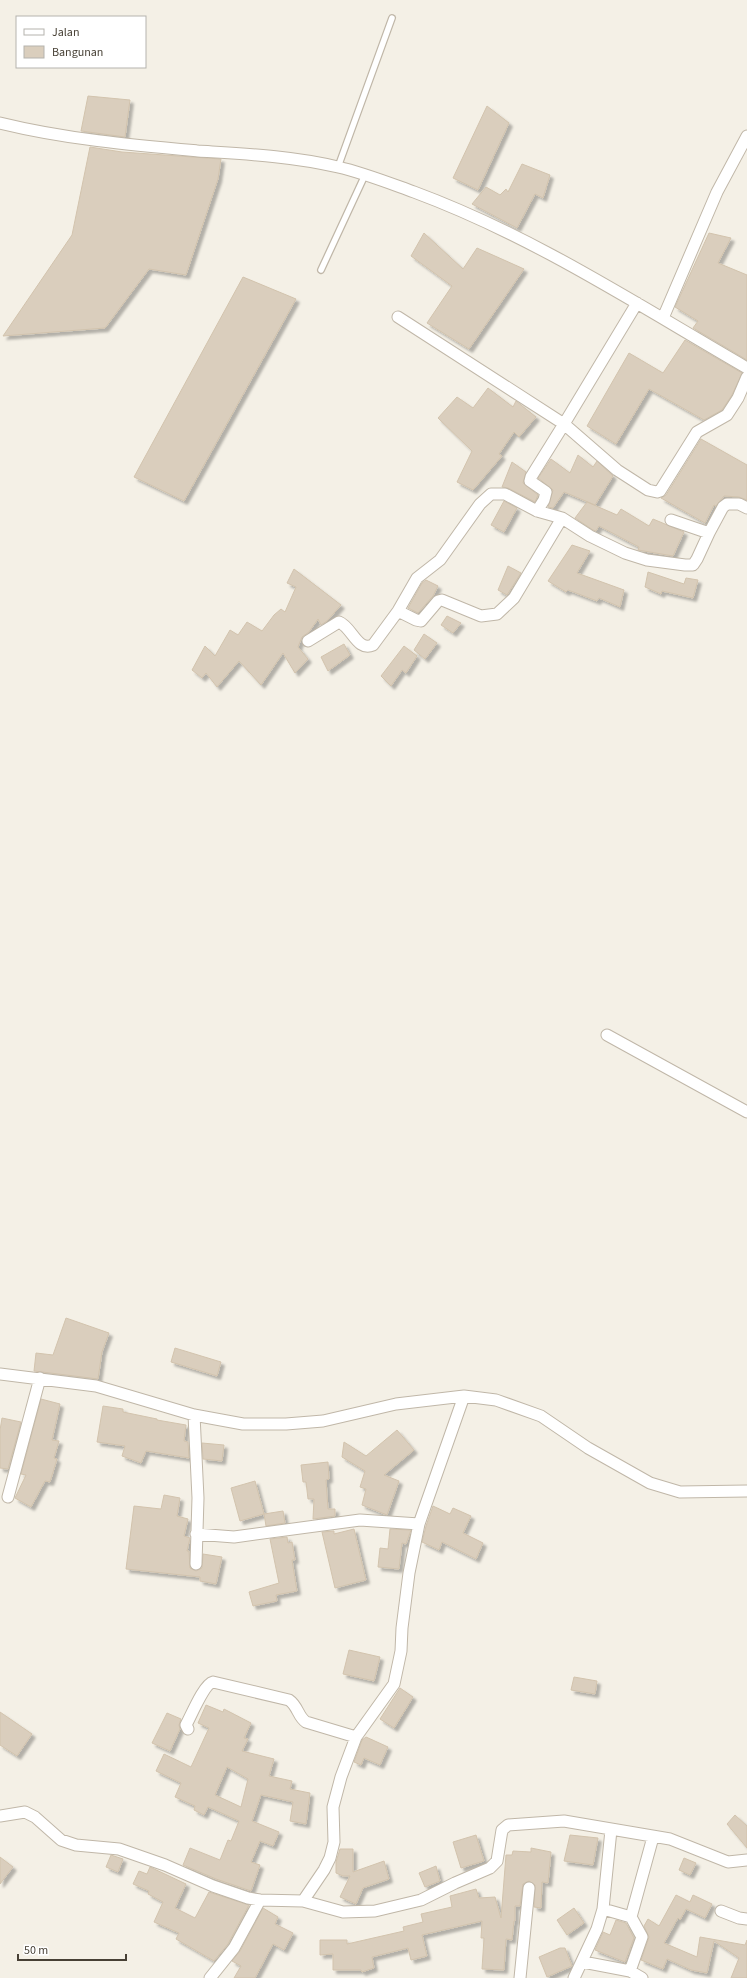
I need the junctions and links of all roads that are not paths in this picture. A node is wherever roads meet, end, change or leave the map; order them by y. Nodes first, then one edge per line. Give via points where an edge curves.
1 (392, 18) dead end
2 (0, 123) edge
3 (747, 136) edge
4 (338, 167) junction
5 (364, 175) junction
6 (321, 270) dead end
7 (637, 303) junction
8 (398, 317) dead end
9 (663, 318) junction
10 (747, 368) edge
11 (747, 377) edge
12 (564, 424) junction
13 (747, 508) edge
14 (537, 511) junction
15 (562, 518) junction
16 (671, 520) dead end
17 (709, 534) junction
18 (398, 611) junction
19 (308, 641) dead end
20 (607, 1035) dead end
21 (747, 1112) edge
22 (0, 1374) edge
23 (40, 1378) junction
24 (464, 1396) junction
25 (194, 1416) junction
26 (747, 1491) edge
27 (8, 1497) dead end
28 (419, 1524) junction
29 (196, 1534) junction
30 (196, 1564) dead end
31 (188, 1729) dead end
32 (356, 1737) junction
33 (0, 1816) edge
34 (611, 1830) junction
35 (653, 1837) junction
36 (747, 1860) edge
37 (529, 1888) dead end
38 (260, 1900) junction
39 (303, 1900) junction
40 (603, 1909) junction
41 (722, 1911) dead end
42 (631, 1918) junction
43 (747, 1918) edge
44 (583, 1962) junction
45 (630, 1971) junction
46 (210, 1978) edge
47 (520, 1978) edge
48 (574, 1978) edge
49 (642, 1978) edge

1 - 4 lane
2 - 4 street via 35,132 103,142 279,157
3 - 9 street via 717,192
4 - 5 street
5 - 6 lane
5 - 7 street via 442,203 531,243
7 - 9 street
7 - 12 street
8 - 12 street
9 - 10 street
11 - 12 street via 727,415 697,432 657,492 648,490 617,470
12 - 14 street via 530,477 530,481 546,492
13 - 17 street via 739,504 727,504
14 - 15 street
14 - 18 street via 505,494 487,496 440,560 417,578
15 - 17 street via 590,536 625,553 647,560 685,565 695,563
15 - 18 street via 514,598 497,614 481,616 442,600 419,621
16 - 17 street
18 - 19 street via 369,647 362,645 339,622
20 - 21 street
22 - 23 street
23 - 25 street via 96,1386
23 - 27 street
24 - 25 street via 396,1404 323,1421 286,1424 243,1424
24 - 26 street via 496,1400 541,1416 620,1467 669,1490
24 - 28 street
25 - 29 street via 198,1498
28 - 29 street via 360,1520 234,1538
28 - 32 street via 409,1573 401,1651 394,1684
29 - 30 street
31 - 32 street via 186,1725 207,1685 213,1682 289,1700 295,1704 302,1720
32 - 39 street via 333,1807 334,1842 330,1858
33 - 38 street via 25,1812 35,1817 61,1840 76,1845 119,1849 213,1886
34 - 35 street
34 - 39 street via 564,1822 508,1825 502,1830 494,1865 422,1900 375,1911 343,1912
34 - 40 street
35 - 36 street via 670,1840 728,1862
35 - 42 street
37 - 47 street
38 - 39 street
38 - 46 street via 234,1948
40 - 42 street
40 - 44 street
41 - 43 street via 739,1918
42 - 45 street via 642,1937
44 - 45 street
44 - 48 street
45 - 49 street

